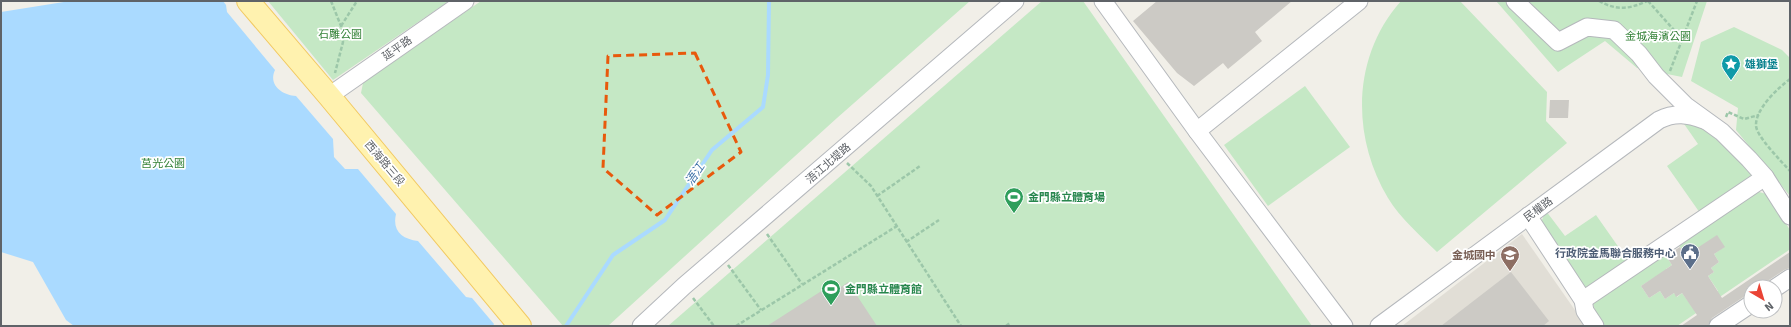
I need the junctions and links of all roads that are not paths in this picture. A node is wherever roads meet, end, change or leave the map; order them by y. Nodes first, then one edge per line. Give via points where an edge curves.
1 (248, 1) edge
2 (465, 1) edge
3 (1015, 1) edge
4 (1103, 1) edge
5 (1359, 1) edge
6 (1515, 1) edge
7 (329, 96) junction
8 (1704, 120) junction
9 (1197, 130) junction
10 (1765, 177) junction
11 (1528, 216) junction
12 (1790, 216) edge
13 (1583, 300) junction
14 (1743, 309) edge
15 (520, 326) edge
16 (641, 326) edge
17 (1344, 326) edge
18 (1379, 326) edge
19 (1595, 326) edge
20 (1718, 326) edge

1 - 7 main road, 西海路三段
2 - 7 street, 延平路
3 - 16 street, 浯江北堤路
4 - 9 street
5 - 9 street
6 - 8 street via 1558,42 1587,27 1614,30 1639,54 1664,84
7 - 15 main road, 西海路三段
8 - 10 street via 1722,132
8 - 11 street, 民權路 via 1686,114 1676,114 1659,120
9 - 17 street
10 - 12 street
10 - 13 street
11 - 13 street
11 - 18 street, 民權路
13 - 19 street via 1585,311
14 - 20 street

